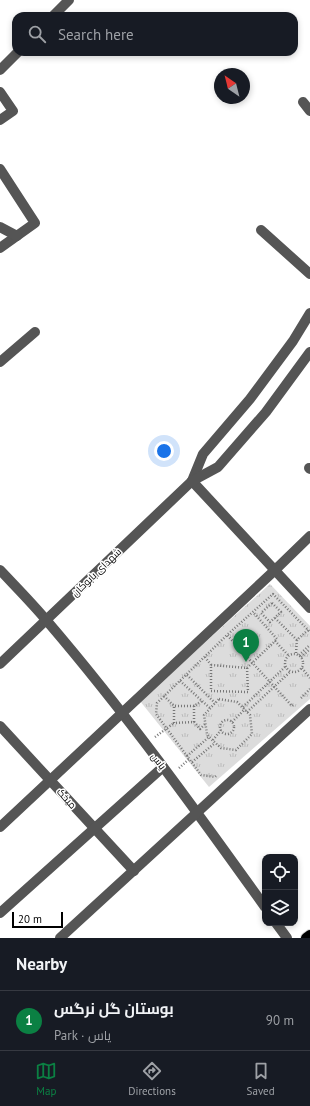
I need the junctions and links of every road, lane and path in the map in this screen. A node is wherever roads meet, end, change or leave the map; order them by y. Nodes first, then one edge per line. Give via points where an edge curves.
1 (69, 0) edge
2 (57, 12) edge
3 (14, 56) edge
4 (0, 70) edge
5 (0, 92) edge
6 (303, 102) dead end
7 (310, 111) edge
8 (0, 120) edge
9 (0, 169) edge
10 (0, 227) edge
11 (261, 230) dead end
12 (17, 236) junction
13 (0, 248) edge
14 (310, 274) edge
15 (310, 313) edge
16 (35, 332) dead end
17 (310, 352) edge
18 (0, 362) edge
19 (192, 480) junction
20 (310, 536) edge
21 (0, 570) edge
22 (274, 571) junction
23 (282, 603) junction
24 (262, 604) junction
25 (267, 608) junction
26 (277, 608) junction
27 (310, 608) edge
28 (253, 612) junction
29 (265, 616) junction
30 (275, 618) junction
31 (47, 620) junction
32 (260, 620) junction
33 (309, 631) edge
34 (227, 636) junction
35 (297, 640) junction
36 (275, 641) junction
37 (310, 645) edge
38 (310, 650) edge
39 (288, 655) junction
40 (299, 655) junction
41 (205, 657) junction
42 (252, 662) junction
43 (0, 664) edge
44 (211, 665) junction
45 (286, 667) junction
46 (247, 668) junction
47 (302, 668) junction
48 (290, 672) junction
49 (187, 675) junction
50 (310, 678) edge
51 (180, 681) junction
52 (270, 682) junction
53 (275, 687) junction
54 (310, 689) edge
55 (211, 691) junction
56 (248, 692) junction
57 (206, 695) junction
58 (164, 696) junction
59 (253, 697) junction
60 (202, 701) junction
61 (215, 703) junction
62 (174, 706) junction
63 (194, 706) junction
64 (292, 706) junction
65 (210, 708) junction
66 (244, 708) junction
67 (310, 709) edge
68 (286, 711) dead end
69 (247, 712) junction
70 (123, 713) junction
71 (194, 722) junction
72 (232, 722) junction
73 (174, 723) junction
74 (205, 724) junction
75 (0, 726) edge
76 (167, 729) junction
77 (221, 730) junction
78 (209, 737) junction
79 (213, 740) junction
80 (216, 743) junction
81 (187, 756) junction
82 (192, 762) junction
83 (163, 767) junction
84 (220, 772) dead end
85 (51, 780) junction
86 (197, 813) junction
87 (0, 827) edge
88 (94, 827) junction
89 (134, 871) junction
90 (262, 903) edge
91 (0, 912) edge
92 (278, 926) edge
93 (310, 935) edge
94 (60, 938) edge
95 (287, 938) edge
96 (306, 938) edge

1 - 2 street
3 - 4 street
5 - 8 street via 13,111
6 - 7 street
9 - 12 street via 35,223
10 - 12 street
11 - 14 street
12 - 13 street
15 - 19 street, شهدای بابوکان via 293,341 250,399 203,454
16 - 18 street
17 - 19 street, شهدای بابوکان via 266,412 218,467
19 - 22 street
19 - 31 street, شهدای بابوکان
20 - 22 street
21 - 31 street, یاس
22 - 27 street
22 - 70 street
23 - 24 path via 273,594
23 - 26 path
23 - 33 path
24 - 25 path
24 - 28 path
25 - 26 path via 272,603
25 - 29 path via 262,612
26 - 30 path via 281,612
28 - 32 path
28 - 34 path
29 - 30 path via 270,622
29 - 32 path
30 - 35 path
31 - 43 street, شهدای بابوکان
31 - 70 street, یاس
32 - 36 path via 277,639
33 - 35 path
34 - 41 path
34 - 42 path
35 - 40 path
36 - 39 path
36 - 42 path
37 - 40 path
38 - 40 path
39 - 40 path
39 - 45 path via 284,661
40 - 47 path via 303,662
41 - 44 path
41 - 49 path
42 - 46 path
42 - 52 path
44 - 46 path
44 - 55 path
45 - 48 path
45 - 52 path
46 - 56 path
47 - 48 path via 297,672
47 - 50 path
48 - 53 path
49 - 51 path
49 - 57 path
51 - 58 path
51 - 60 path
52 - 53 path
52 - 59 path
53 - 64 path
53 - 69 path
54 - 64 path
55 - 56 path
55 - 57 path
56 - 59 path
57 - 61 path
58 - 62 path
58 - 76 path via 157,703 156,714
59 - 66 path
60 - 63 path
60 - 65 path
61 - 65 path
61 - 66 path via 219,699 237,702
62 - 63 path
62 - 73 path
63 - 71 path
64 - 68 path
65 - 74 path via 204,715
66 - 69 path
66 - 72 path
67 - 86 street
69 - 80 path via 250,715 252,734 236,750 221,748
70 - 83 street, یاس
70 - 85 street
71 - 73 path
71 - 74 path via 200,729
72 - 77 path via 224,720 220,726
72 - 77 path via 234,728 231,732
73 - 76 path
74 - 78 path
75 - 85 street, میخک
76 - 81 path
77 - 79 path
78 - 79 path
78 - 81 path
79 - 80 path
80 - 82 path
81 - 82 path
82 - 84 path via 201,775 215,777
83 - 86 street, یاس
83 - 88 street
85 - 87 street
85 - 88 street, میخک
86 - 89 street
86 - 90 street, یاس
88 - 89 street, میخک
88 - 91 street
89 - 94 street
92 - 95 street
93 - 96 main road

